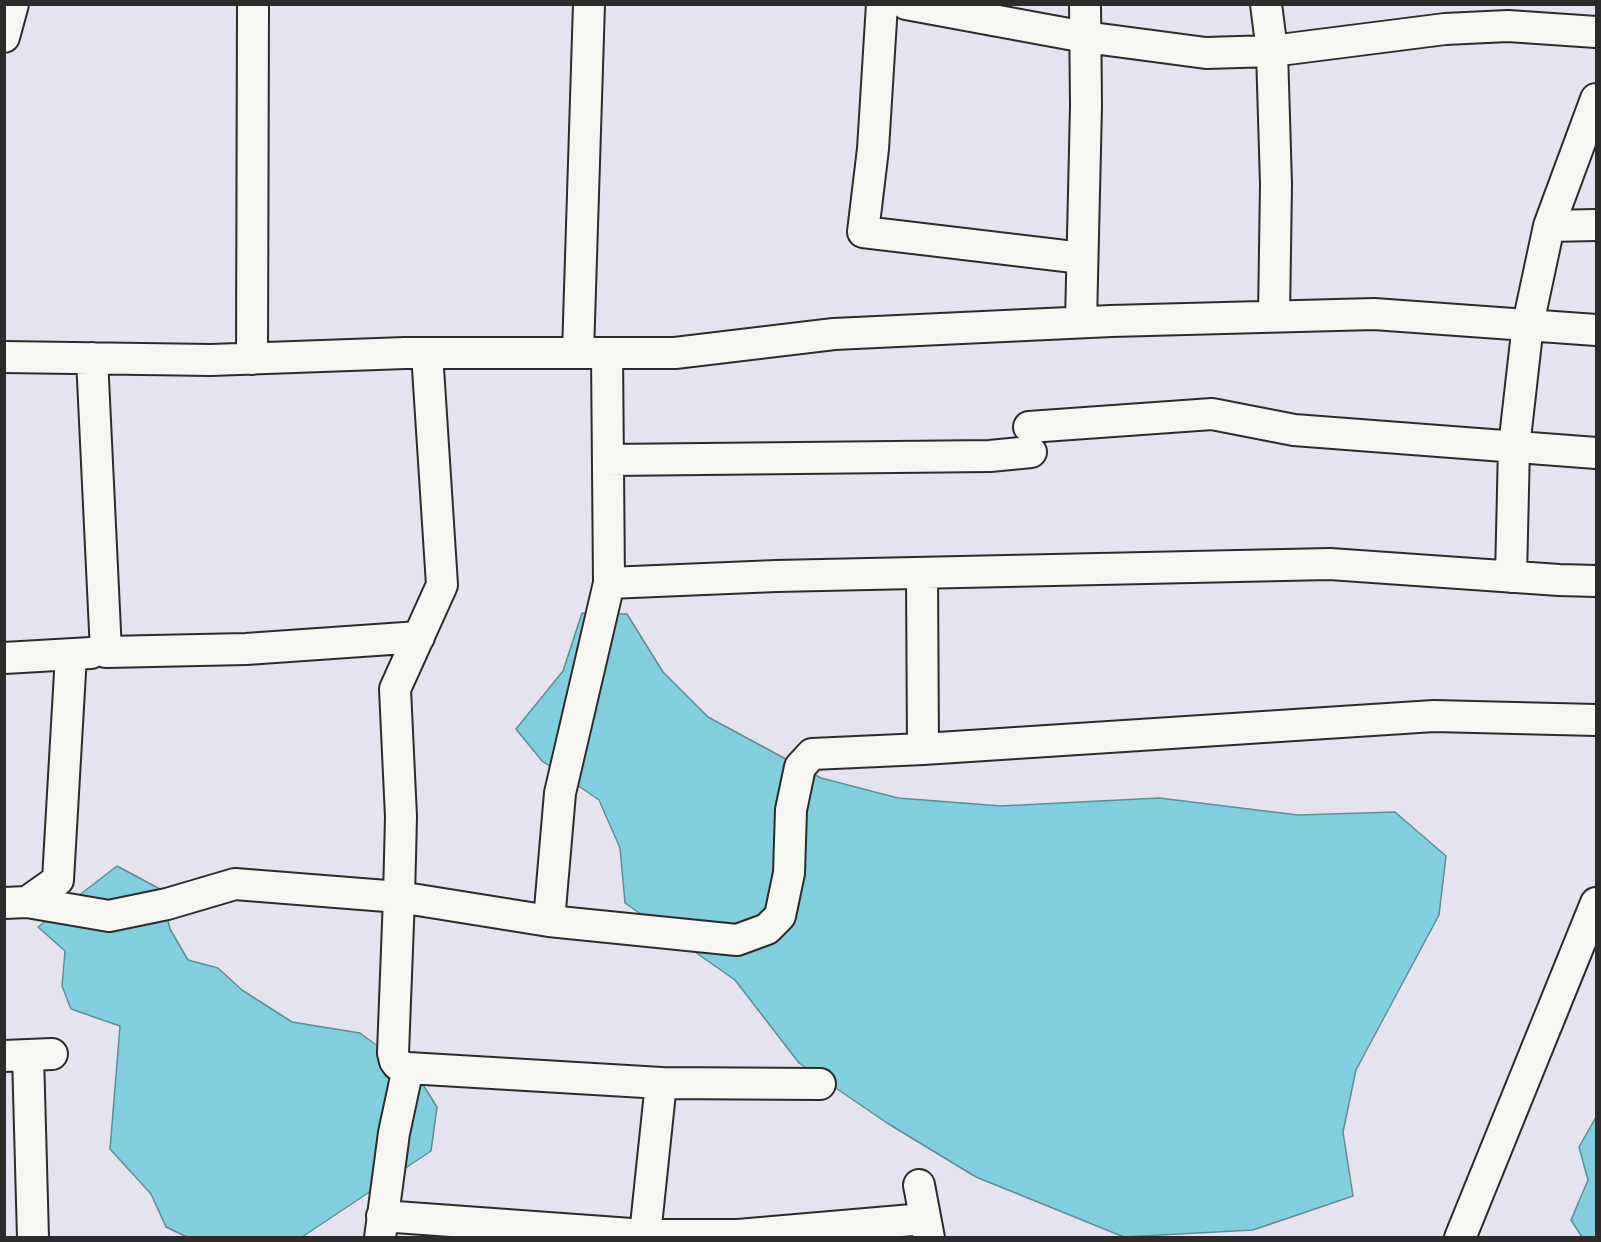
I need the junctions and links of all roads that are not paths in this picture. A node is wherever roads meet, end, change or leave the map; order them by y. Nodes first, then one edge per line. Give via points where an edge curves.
1 (13, 4) edge
2 (253, 4) edge
3 (589, 4) edge
4 (882, 4) edge
5 (906, 4) edge
6 (1085, 4) edge
7 (1266, 4) edge
8 (1596, 32) edge
9 (4, 37) edge
10 (1085, 37) junction
11 (1272, 51) junction
12 (1596, 99) edge
13 (1596, 225) edge
14 (1550, 226) junction
15 (1082, 258) junction
16 (1274, 316) junction
17 (1081, 322) junction
18 (1528, 324) junction
19 (1596, 330) edge
20 (427, 353) junction
21 (592, 353) junction
22 (4, 357) edge
23 (92, 358) junction
24 (252, 358) junction
25 (1514, 447) junction
26 (1596, 453) edge
27 (608, 460) junction
28 (922, 573) junction
29 (1511, 577) junction
30 (1596, 581) edge
31 (609, 583) junction
32 (419, 637) junction
33 (106, 652) junction
34 (71, 655) junction
35 (4, 658) edge
36 (1596, 720) edge
37 (923, 749) junction
38 (399, 897) junction
39 (16, 903) edge
40 (1596, 903) edge
41 (549, 921) junction
42 (28, 1055) edge
43 (408, 1068) junction
44 (661, 1083) junction
45 (820, 1084) dead end
46 (919, 1185) dead end
47 (381, 1227) edge
48 (926, 1228) edge
49 (645, 1235) junction
50 (33, 1238) edge
51 (1460, 1238) edge

1 - 9 street
2 - 24 street
3 - 21 street
4 - 15 street via 873,149 863,232
5 - 10 street
6 - 10 street
7 - 11 street
8 - 11 street via 1508,26 1445,28
10 - 11 street via 1206,53
10 - 15 street
11 - 16 street
12 - 14 street
13 - 14 street
14 - 18 street
15 - 17 street
16 - 17 street
16 - 18 street via 1374,314
17 - 21 street via 834,334 675,353
18 - 19 street
18 - 25 street
20 - 21 street
20 - 24 street
20 - 32 street via 442,585
21 - 27 street
22 - 23 street
23 - 24 street
23 - 33 street
25 - 26 street
25 - 27 street via 1294,430 1212,414 1030,440 990,456
25 - 29 street
27 - 31 street
28 - 29 street via 1330,564
28 - 31 street
28 - 37 street
29 - 30 street
31 - 41 street via 560,793
32 - 33 street via 246,649
32 - 38 street via 395,689 401,817
33 - 34 street
34 - 35 street
34 - 39 street via 58,880
36 - 37 street via 1434,716
37 - 41 street via 812,754 800,767 791,810 789,873 780,916 767,929 737,940
38 - 39 street via 234,884 109,916
38 - 41 street
38 - 43 street via 393,1053 398,1065
40 - 51 street
42 - 50 street
43 - 44 street
43 - 47 street
44 - 45 street
44 - 49 street
46 - 48 street
47 - 49 street
48 - 49 street

